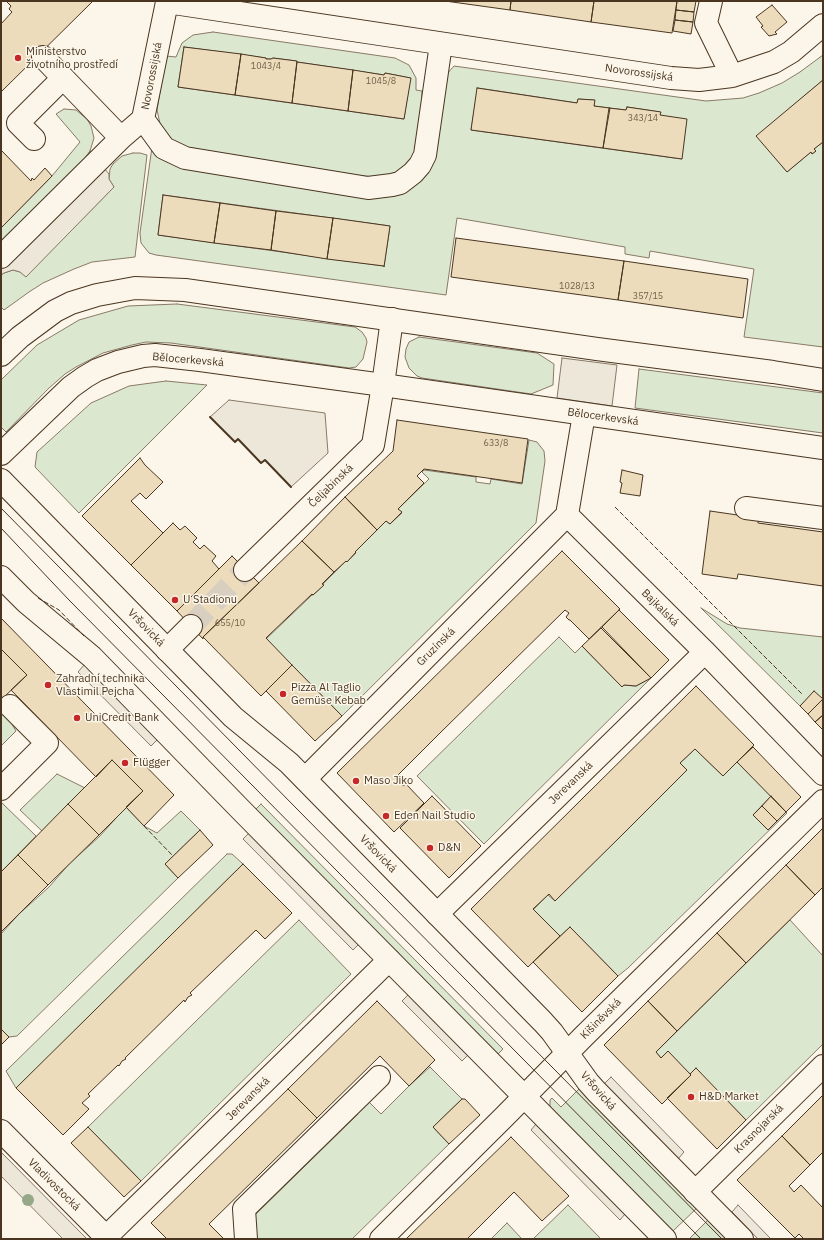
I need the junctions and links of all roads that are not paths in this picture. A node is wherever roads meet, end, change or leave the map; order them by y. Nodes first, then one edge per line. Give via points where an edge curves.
1 (167, 1) edge
2 (711, 1) edge
3 (823, 25) edge
4 (441, 44) junction
5 (43, 57) dead end
6 (732, 76) junction
7 (63, 78) junction
8 (143, 119) junction
9 (121, 138) junction
10 (34, 139) dead end
11 (1, 257) edge
12 (392, 319) junction
13 (1, 355) edge
14 (823, 380) edge
15 (383, 385) junction
16 (584, 414) junction
17 (823, 448) edge
18 (1, 454) edge
19 (1, 480) edge
20 (746, 508) dead end
21 (567, 516) junction
22 (823, 518) edge
23 (245, 570) tunnel mouth
24 (1, 577) edge
25 (191, 626) tunnel mouth
26 (167, 650) junction
27 (705, 652) junction
28 (10, 706) dead end
29 (823, 774) edge
30 (305, 779) junction
31 (1, 789) edge
32 (823, 801) edge
33 (437, 914) junction
34 (389, 960) junction
35 (567, 1053) junction
36 (823, 1066) edge
37 (379, 1077) dead end
38 (524, 1097) junction
39 (1, 1131) edge
40 (695, 1192) junction
41 (657, 1236) edge
42 (107, 1238) edge
43 (246, 1239) edge
44 (381, 1239) edge
45 (742, 1239) edge

1 - 4 street, Novorossijská
1 - 8 street, Novorossijská
2 - 6 street via 706,23
3 - 6 street, Novorossijská via 791,52 774,62
4 - 6 street, Novorossijská via 671,78 698,80
4 - 8 street, Novorossijská via 425,155 413,173 400,183 368,188 185,158 164,148
5 - 7 street
7 - 9 street
7 - 10 street via 18,123
8 - 9 street
9 - 11 street
12 - 13 street via 185,290 135,288 71,303 20,337
12 - 14 street
12 - 15 street
15 - 16 street, Bělocerkevská
15 - 18 street, Bělocerkevská via 200,360 143,356 118,362 85,376
15 - 23 street, Čeljabinská via 373,445
16 - 17 street, Bělocerkevská
16 - 21 street
19 - 26 street, Vršovická
20 - 22 street
21 - 27 street, Bajkalská
21 - 30 street, Gruzínská
24 - 34 street via 26,602 92,657
25 - 26 street
26 - 30 street, Vršovická via 234,717
27 - 29 street, Bajkalská
27 - 33 street, Jerevanská
28 - 31 street via 47,743
30 - 33 street, Vršovická
32 - 35 street, Kišiněvská
33 - 35 street, Vršovická via 548,1027
34 - 38 street
34 - 42 street, Jerevanská
35 - 38 street, Kišiněvská
35 - 40 street, Vršovická via 596,1091
36 - 40 street, Krasnojarská
37 - 43 street via 244,1209
38 - 41 street
38 - 44 street, Kišiněvská
39 - 42 street, Vladivostocká
40 - 45 street, Vršovická

